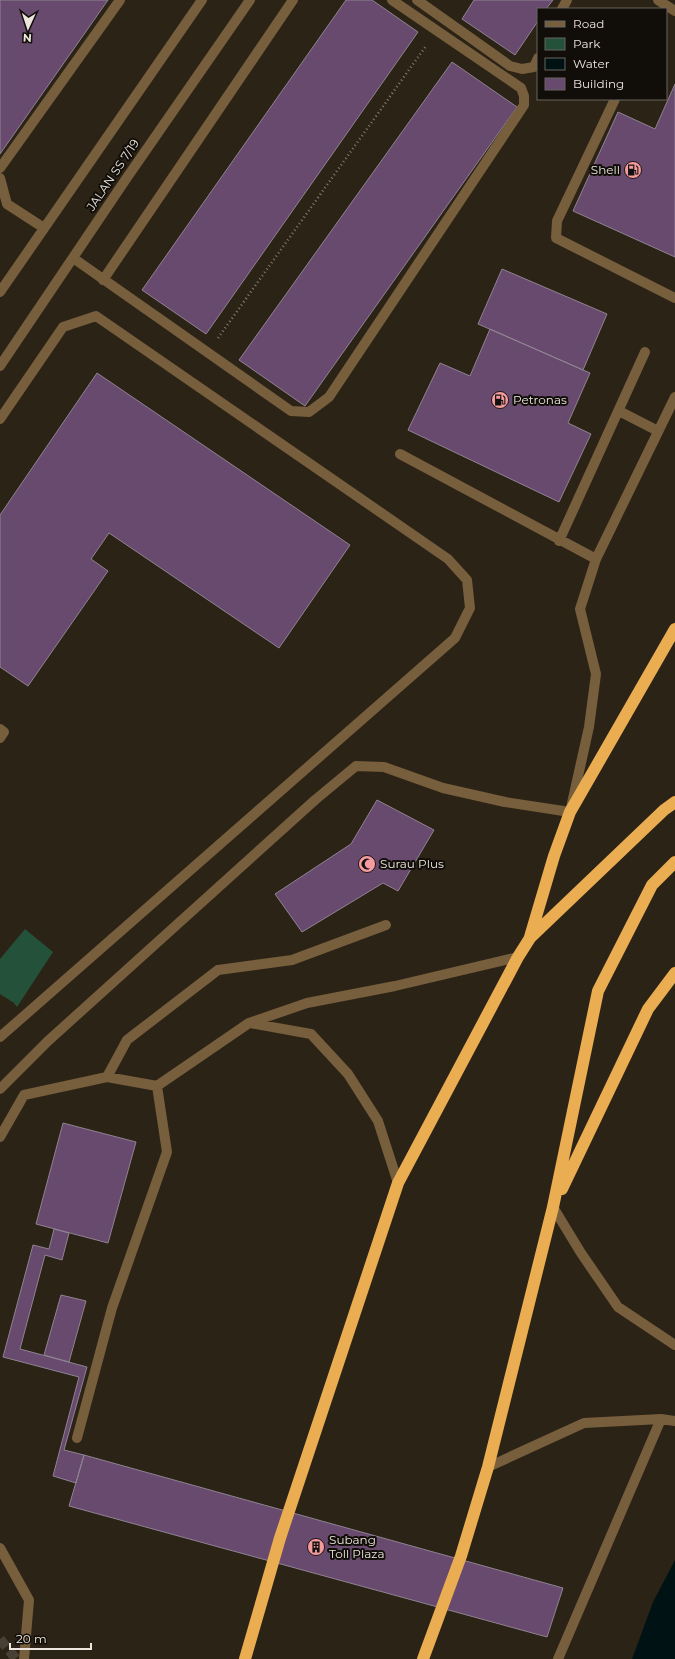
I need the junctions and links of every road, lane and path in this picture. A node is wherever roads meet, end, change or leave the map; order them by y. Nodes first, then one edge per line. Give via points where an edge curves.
1 (120, 0) edge
2 (202, 0) edge
3 (250, 0) edge
4 (293, 0) edge
5 (392, 0) edge
6 (417, 0) edge
7 (658, 0) edge
8 (675, 11) edge
9 (436, 31) junction
10 (537, 60) edge
11 (615, 100) edge
12 (0, 168) edge
13 (0, 178) edge
14 (44, 228) junction
15 (73, 258) junction
16 (103, 280) junction
17 (0, 292) edge
18 (675, 298) edge
19 (645, 352) dead end
20 (208, 353) junction
21 (0, 365) edge
22 (675, 397) edge
23 (619, 411) junction
24 (0, 419) edge
25 (658, 431) junction
26 (400, 454) dead end
27 (559, 541) junction
28 (596, 559) junction
29 (675, 629) edge
30 (0, 729) edge
31 (0, 738) edge
32 (675, 802) edge
33 (570, 812) junction
34 (675, 862) edge
35 (386, 925) dead end
36 (530, 938) junction
37 (518, 957) junction
38 (675, 973) edge
39 (248, 1023) junction
40 (0, 1037) edge
41 (107, 1077) junction
42 (157, 1086) junction
43 (0, 1089) edge
44 (0, 1136) edge
45 (398, 1183) junction
46 (553, 1207) junction
47 (675, 1345) edge
48 (661, 1419) junction
49 (675, 1421) edge
50 (77, 1438) dead end
51 (488, 1467) junction
52 (0, 1548) edge
53 (24, 1659) edge
54 (245, 1659) edge
55 (423, 1659) edge
56 (558, 1659) edge

1 - 12 street
2 - 14 street
3 - 15 street, JALAN SS 7/19
4 - 16 street
5 - 9 street
6 - 10 street via 510,66 522,69 534,67
7 - 8 street
9 - 20 path
9 - 20 street via 521,88 524,105 329,397 309,412 291,411
11 - 18 street via 557,221 556,238
13 - 14 street via 7,204
14 - 17 street
15 - 16 street
15 - 21 street, JALAN SS 7/19
16 - 20 street
19 - 23 street
22 - 25 street
23 - 25 street
23 - 27 street
24 - 40 street via 63,327 96,316 448,559 466,580 470,608 455,638
25 - 28 street
26 - 27 street
27 - 28 street
28 - 33 street via 580,609 596,674 589,728
29 - 33 highway
30 - 31 street via 4,732
32 - 36 highway
33 - 36 highway
33 - 43 street via 505,802 442,788 384,767 356,766 48,1041
34 - 46 highway via 652,884 598,991
35 - 41 street via 292,960 218,970 127,1040
36 - 37 highway
37 - 39 street via 395,986 306,1003
37 - 45 highway
38 - 46 highway via 648,1009
39 - 42 street
39 - 45 street via 311,1034 348,1074 378,1120
41 - 42 street
41 - 44 street via 24,1095
42 - 50 street via 167,1152 112,1308
45 - 54 highway via 280,1538
46 - 47 street via 581,1254 618,1307
46 - 51 highway
48 - 49 street
48 - 51 street via 584,1423
48 - 56 street
51 - 55 highway via 461,1556
52 - 53 street via 29,1600

